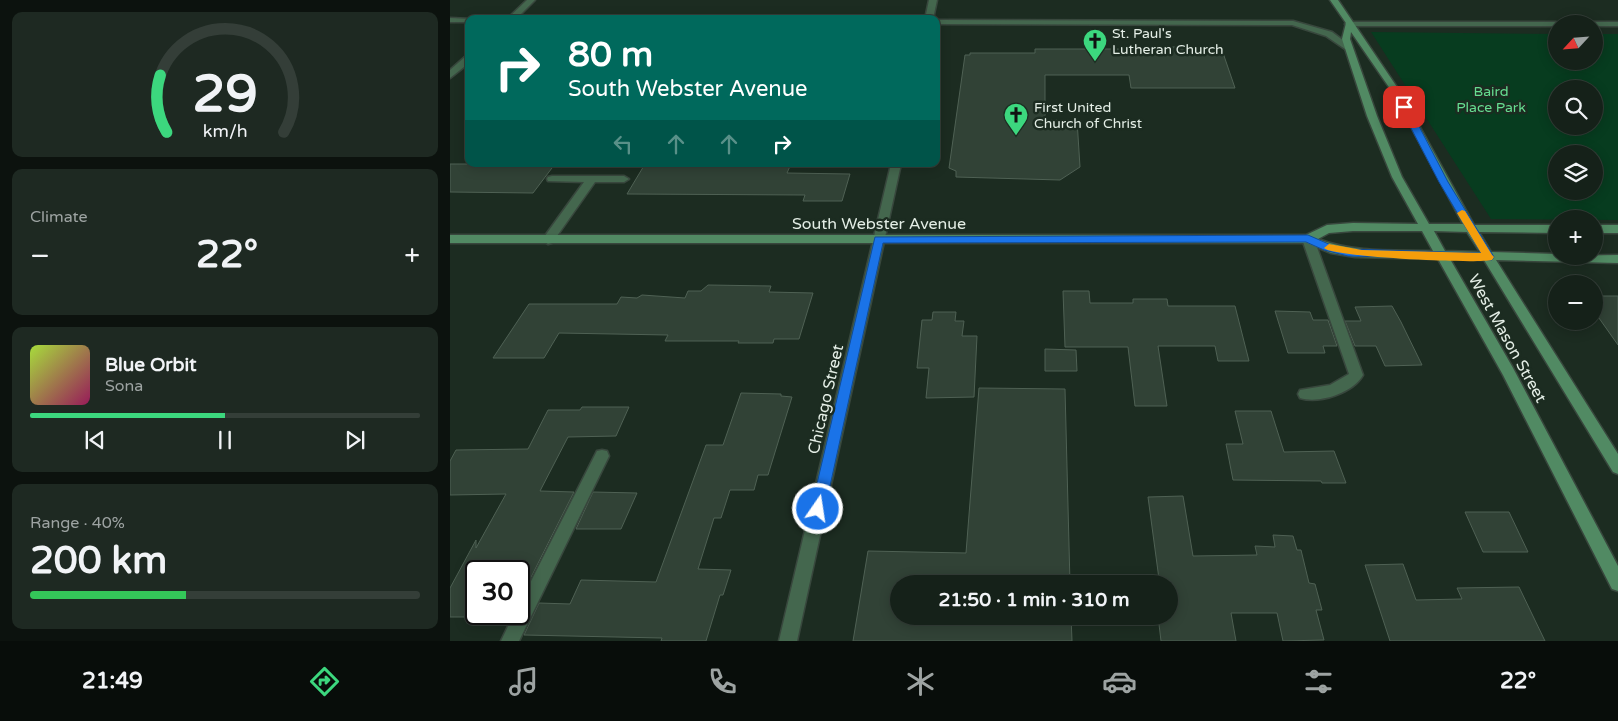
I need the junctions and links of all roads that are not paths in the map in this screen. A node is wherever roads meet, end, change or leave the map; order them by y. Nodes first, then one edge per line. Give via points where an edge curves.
1 (531, 0) edge
2 (933, 0) edge
3 (1334, 0) edge
4 (515, 15) edge
5 (930, 15) edge
6 (450, 20) edge
7 (465, 20) edge
8 (940, 22) edge
9 (1349, 24) junction
10 (1548, 24) edge
11 (1603, 24) edge
12 (1618, 24) edge
13 (1348, 47) junction
14 (465, 62) edge
15 (450, 75) edge
16 (895, 167) edge
17 (552, 179) dead end
18 (592, 179) junction
19 (624, 179) dead end
20 (1425, 227) junction
21 (1470, 227) junction
22 (1548, 228) edge
23 (1603, 229) edge
24 (1618, 229) edge
25 (450, 239) edge
26 (1308, 239) junction
27 (548, 240) junction
28 (879, 240) junction
29 (1442, 256) junction
30 (1489, 257) junction
31 (1618, 259) edge
32 (1305, 394) dead end
33 (602, 456) dead end
34 (1618, 467) edge
35 (1618, 583) edge
36 (510, 641) edge
37 (788, 641) edge

1 - 4 street
2 - 5 street
3 - 9 main road, West Mason Street
6 - 7 street
8 - 13 street via 1293,23 1329,34
9 - 10 street
9 - 13 main road, West Mason Street
9 - 21 main road, West Mason Street via 1397,94
11 - 12 street
13 - 20 main road, West Mason Street via 1387,155
14 - 15 street
16 - 28 street, Chicago Street
17 - 18 street
18 - 19 street
18 - 27 street
20 - 21 main road, South Webster Avenue
20 - 26 main road, South Webster Avenue via 1334,228
20 - 29 main road, West Mason Street
21 - 22 main road, South Webster Avenue
21 - 30 main road, West Mason Street
23 - 24 main road
25 - 27 main road, South Webster Avenue
26 - 28 main road, South Webster Avenue
26 - 29 main road, South Webster Avenue via 1348,252
26 - 32 street via 1356,375 1334,390
27 - 28 main road, South Webster Avenue
28 - 37 street, Chicago Street
29 - 30 main road, South Webster Avenue
29 - 35 main road, West Mason Street via 1526,404
30 - 31 main road, South Webster Avenue
30 - 34 main road, West Mason Street
33 - 36 street

